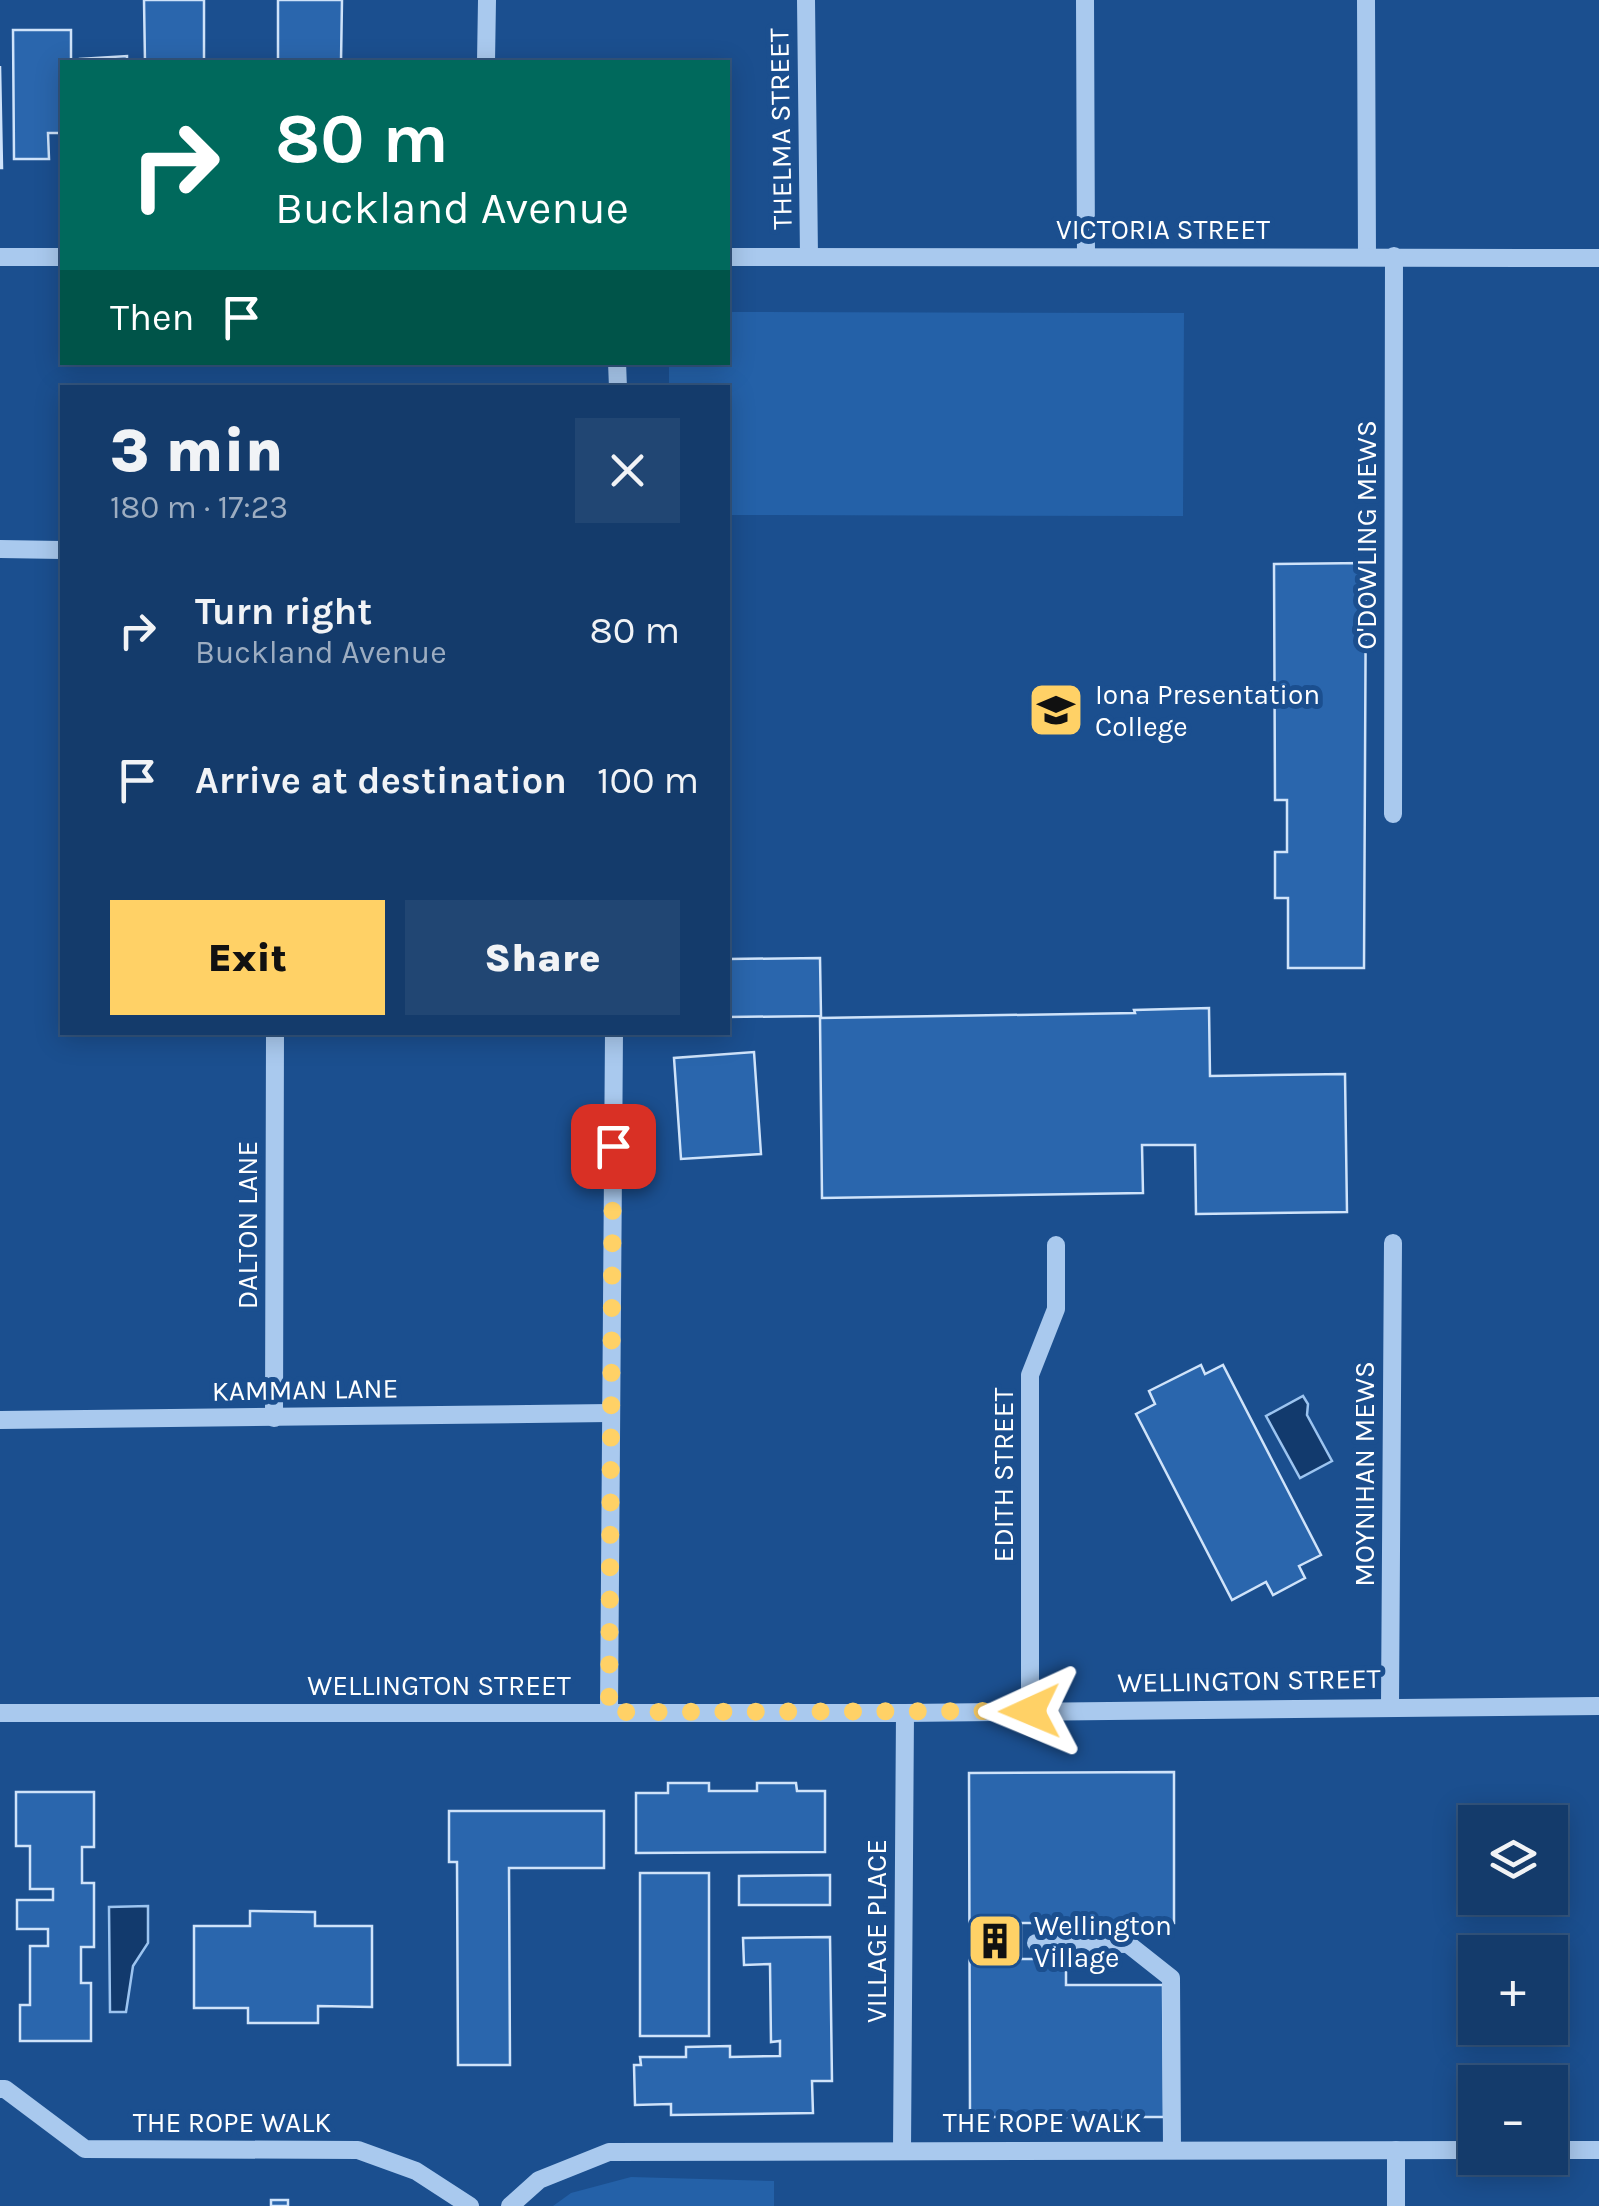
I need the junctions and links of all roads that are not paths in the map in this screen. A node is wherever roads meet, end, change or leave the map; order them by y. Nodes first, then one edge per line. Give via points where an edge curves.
1 (487, 0) edge
2 (806, 0) edge
3 (1085, 0) edge
4 (1366, 0) edge
5 (486, 60) edge
6 (1367, 256) junction
7 (1394, 256) junction
8 (0, 257) edge
9 (60, 257) edge
10 (730, 257) edge
11 (809, 257) junction
12 (1086, 257) junction
13 (1599, 258) edge
14 (0, 549) edge
15 (60, 550) edge
16 (1393, 814) dead end
17 (275, 1035) edge
18 (614, 1035) edge
19 (1393, 1243) dead end
20 (1056, 1244) dead end
21 (610, 1413) junction
22 (274, 1418) junction
23 (0, 1420) edge
24 (1390, 1706) junction
25 (1599, 1706) edge
26 (1030, 1711) junction
27 (609, 1712) junction
28 (0, 1713) edge
29 (906, 1713) junction
30 (1036, 1943) dead end
31 (0, 2088) edge
32 (902, 2150) junction
33 (1172, 2150) junction
34 (1396, 2150) junction
35 (1458, 2150) edge
36 (1568, 2150) edge
37 (1599, 2150) edge
38 (470, 2206) edge
39 (510, 2206) edge
40 (1396, 2206) edge

1 - 5 street
2 - 11 street, THELMA STREET
3 - 12 street
4 - 6 street
6 - 7 street, VICTORIA STREET
6 - 12 street, VICTORIA STREET
7 - 13 street, VICTORIA STREET
7 - 16 street, O'DOWLING MEWS
8 - 9 street
10 - 11 street, VICTORIA STREET
11 - 12 street, VICTORIA STREET
14 - 15 street
17 - 22 street, DALTON LANE
18 - 21 street
19 - 24 street, MOYNIHAN MEWS
20 - 26 street, EDITH STREET via 1056,1309 1030,1374
21 - 22 street, KAMMAN LANE
21 - 27 street
22 - 23 street, KAMMAN LANE
24 - 25 street, WELLINGTON STREET
24 - 26 street, WELLINGTON STREET
26 - 29 street, WELLINGTON STREET
27 - 28 street, WELLINGTON STREET
27 - 29 street, WELLINGTON STREET
29 - 32 street, VILLAGE PLACE
30 - 33 street via 1128,1944 1171,1978
31 - 38 street, THE ROPE WALK via 85,2149 358,2150 416,2170
32 - 33 street, THE ROPE WALK
32 - 39 street, THE ROPE WALK via 608,2152 539,2180
33 - 34 street, THE ROPE WALK
34 - 35 street, THE ROPE WALK
34 - 40 street
36 - 37 street

